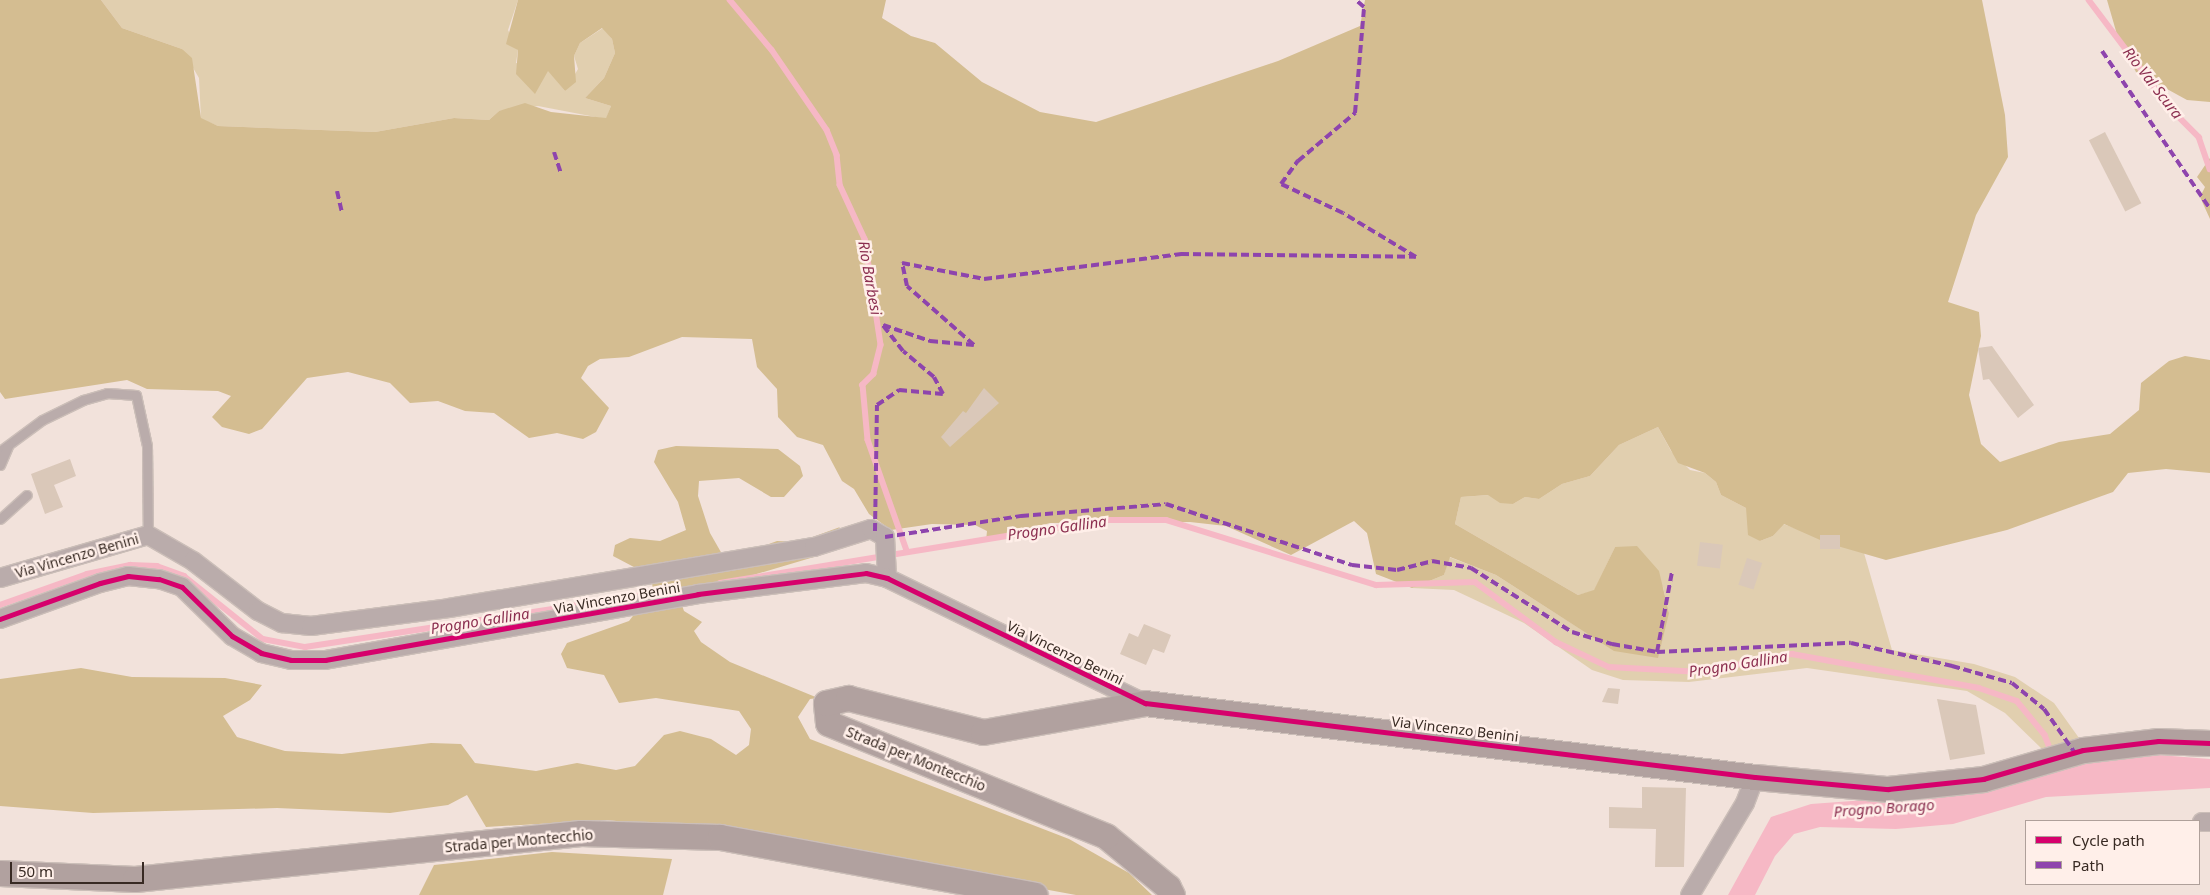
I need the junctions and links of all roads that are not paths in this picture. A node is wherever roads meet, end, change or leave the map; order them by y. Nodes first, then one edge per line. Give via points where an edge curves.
1 (8, 445) junction
2 (0, 451) edge
3 (0, 465) edge
4 (27, 496) dead end
5 (0, 519) edge
6 (148, 536) junction
7 (887, 573) junction
8 (0, 578) edge
9 (0, 619) edge
10 (1146, 703) junction
11 (2210, 744) edge
12 (1755, 778) junction
13 (0, 873) edge
14 (1034, 895) edge
15 (1172, 895) edge
16 (1690, 895) edge

1 - 2 lane
1 - 3 lane
1 - 6 lane via 83,400 107,393 136,395 147,446
4 - 5 lane
6 - 7 street, Via Vincenzo Benini via 194,561 258,612 282,623 311,626 449,608 814,547 871,529 885,537
6 - 8 street, Via Vincenzo Benini
7 - 9 street, Via Vincenzo Benini via 814,576 325,660 292,660 261,653 232,636 182,588 159,579 128,576 100,583
7 - 10 street, Via Vincenzo Benini
10 - 12 street, Via Vincenzo Benini
10 - 15 street, Strada per Montecchio via 983,732 848,698 826,703 823,709 828,724 1106,836 1168,887
11 - 12 street, Via Vincenzo Benini via 2158,740 2053,759 1983,779 1888,789
12 - 16 street via 1745,803
13 - 14 street, Strada per Montecchio via 135,879 610,834 720,836

